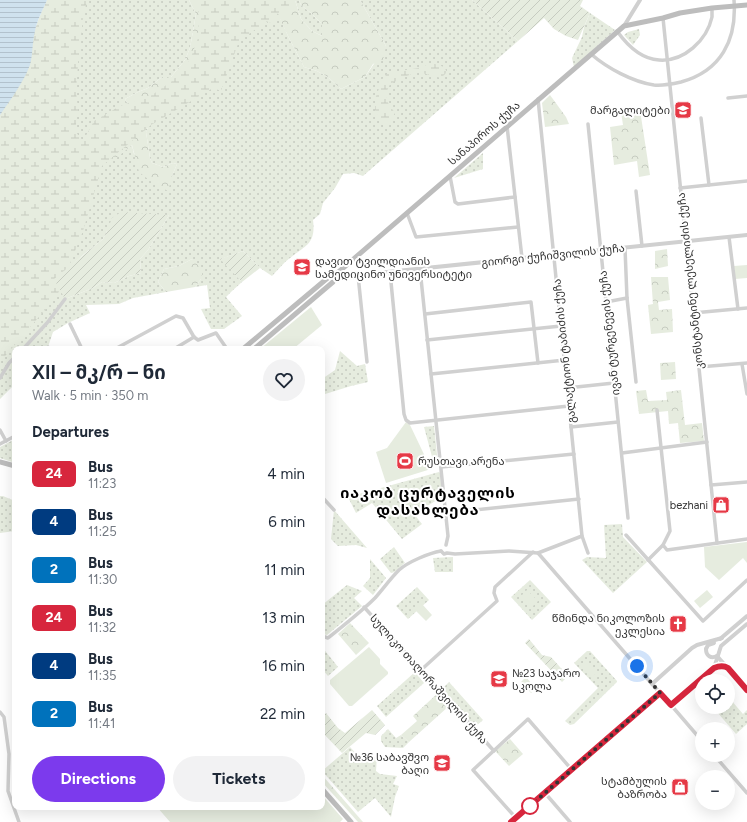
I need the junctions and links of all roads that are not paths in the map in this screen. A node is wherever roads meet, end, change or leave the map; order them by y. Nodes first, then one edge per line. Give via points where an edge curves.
1 (640, 0) edge
2 (734, 3) edge
3 (747, 5) edge
4 (712, 8) junction
5 (663, 18) junction
6 (624, 26) junction
7 (617, 31) junction
8 (591, 54) junction
9 (667, 60) junction
10 (670, 85) junction
11 (747, 96) edge
12 (728, 98) dead end
13 (538, 99) junction
14 (701, 118) dead end
15 (588, 124) dead end
16 (507, 126) junction
17 (450, 176) junction
18 (747, 181) edge
19 (709, 185) junction
20 (680, 188) junction
21 (636, 191) dead end
22 (515, 197) junction
23 (407, 213) junction
24 (518, 227) junction
25 (747, 235) edge
26 (730, 237) junction
27 (686, 241) junction
28 (642, 246) junction
29 (625, 248) junction
30 (601, 250) junction
31 (554, 255) junction
32 (522, 258) junction
33 (420, 269) junction
34 (390, 272) junction
35 (335, 275) junction
36 (358, 275) junction
37 (628, 298) junction
38 (64, 299) dead end
39 (606, 302) junction
40 (747, 308) edge
41 (738, 309) junction
42 (693, 313) junction
43 (425, 314) junction
44 (70, 324) dead end
45 (561, 326) junction
46 (534, 329) junction
47 (194, 337) junction
48 (428, 340) junction
49 (26, 346) edge
50 (81, 346) edge
51 (121, 346) edge
52 (179, 346) edge
53 (225, 346) edge
54 (247, 346) edge
55 (258, 346) edge
56 (12, 360) edge
57 (565, 360) junction
58 (367, 362) dead end
59 (538, 363) junction
60 (747, 363) edge
61 (742, 364) junction
62 (699, 367) junction
63 (431, 374) junction
64 (0, 378) edge
65 (636, 382) dead end
66 (614, 383) junction
67 (567, 388) junction
68 (747, 394) edge
69 (569, 406) junction
70 (657, 410) dead end
71 (436, 420) junction
72 (618, 422) junction
73 (571, 427) junction
74 (0, 430) edge
75 (12, 438) edge
76 (6, 441) junction
77 (707, 442) junction
78 (0, 444) edge
79 (661, 448) junction
80 (622, 453) junction
81 (574, 454) junction
82 (0, 462) edge
83 (12, 465) edge
84 (441, 467) junction
85 (747, 482) edge
86 (711, 485) junction
87 (325, 500) edge
88 (579, 500) junction
89 (334, 510) dead end
90 (446, 513) junction
91 (628, 518) dead end
92 (626, 535) dead end
93 (582, 536) junction
94 (747, 540) edge
95 (717, 543) junction
96 (663, 545) junction
97 (442, 547) junction
98 (533, 552) junction
99 (447, 553) junction
100 (538, 553) junction
101 (588, 553) dead end
102 (648, 560) junction
103 (747, 580) edge
104 (364, 607) junction
105 (747, 616) edge
106 (747, 624) edge
107 (325, 637) edge
108 (722, 638) junction
109 (712, 643) junction
110 (696, 645) junction
111 (706, 649) junction
112 (719, 654) junction
113 (714, 668) junction
114 (728, 668) junction
115 (421, 670) junction
116 (652, 684) junction
117 (747, 690) edge
118 (660, 693) junction
119 (671, 705) junction
120 (0, 712) edge
121 (695, 733) edge
122 (494, 751) junction
123 (720, 762) edge
124 (572, 770) junction
125 (325, 792) edge
126 (545, 793) junction
127 (747, 793) edge
128 (12, 803) edge
129 (15, 810) edge
130 (516, 818) junction
131 (19, 822) edge
132 (351, 822) edge
133 (511, 822) edge
134 (570, 822) edge

1 - 6 street, სანაპიროს ქუჩა
2 - 3 main road
2 - 4 main road
2 - 10 street via 734,24 730,39 716,61 706,71 691,79
4 - 5 main road
4 - 9 street via 712,16 702,38 691,50
5 - 6 main road
5 - 9 street, კონსტანტინე ლესელიძის ქუჩა
6 - 7 main road, სანაპიროს ქუჩა
7 - 8 main road, სანაპიროს ქუჩა
7 - 9 street via 637,52 652,59
8 - 10 street via 602,63 642,83
8 - 13 main road, სანაპიროს ქუჩა
9 - 10 street, კონსტანტინე ლესელიძის ქუჩა
10 - 20 street, კონსტანტინე ლესელიძის ქუჩა
11 - 12 street
13 - 16 main road, სანაპიროს ქუჩა
13 - 31 street, გალაქტიონ ტაბიძის ქუჩა
14 - 19 street
15 - 30 street, ივან ტურგენევის ქუჩა
16 - 17 main road, სანაპიროს ქუჩა
16 - 22 street
17 - 22 street via 455,202 458,204
17 - 23 main road, სანაპიროს ქუჩა
18 - 19 street
19 - 20 street
20 - 27 street, კონსტანტინე ლესელიძის ქუჩა
21 - 28 street
22 - 24 street
23 - 24 street via 416,237
23 - 35 main road, სანაპიროს ქუჩა
24 - 32 street
25 - 26 street, გიორგი ქუჩიშვილის ქუჩა
26 - 27 street, გიორგი ქუჩიშვილის ქუჩა
26 - 41 street
27 - 28 street, გიორგი ქუჩიშვილის ქუჩა
27 - 42 street, კონსტანტინე ლესელიძის ქუჩა
28 - 29 street, გიორგი ქუჩიშვილის ქუჩა
29 - 30 street, გიორგი ქუჩიშვილის ქუჩა
29 - 37 street
30 - 31 street, გიორგი ქუჩიშვილის ქუჩა
30 - 39 street, ივან ტურგენევის ქუჩა
31 - 32 street, გიორგი ქუჩიშვილის ქუჩა
31 - 45 street, გალაქტიონ ტაბიძის ქუჩა
32 - 33 street, გიორგი ქუჩიშვილის ქუჩა
33 - 34 street, გიორგი ქუჩიშვილის ქუჩა
33 - 43 street
34 - 36 street, გიორგი ქუჩიშვილის ქუჩა
34 - 71 street via 404,414 410,423
35 - 36 street, გიორგი ქუჩიშვილის ქუჩა
35 - 54 main road, სანაპიროს ქუჩა via 330,276
35 - 55 main road, სანაპიროს ქუჩა via 333,282
36 - 58 street
37 - 39 street
37 - 65 street
38 - 49 street
39 - 66 street, ივან ტურგენევის ქუჩა
40 - 41 street
41 - 42 street
42 - 62 street, კონსტანტინე ლესელიძის ქუჩა
43 - 46 street via 531,302
43 - 48 street
44 - 50 street
45 - 46 street
45 - 57 street, გალაქტიონ ტაბიძის ქუჩა
46 - 48 street
46 - 59 street
47 - 51 street via 183,318 176,316
47 - 52 street
47 - 53 street via 198,340 216,333
48 - 63 street
56 - 64 street
57 - 59 street
57 - 67 street, გალაქტიონ ტაბიძის ქუჩა
59 - 63 street
60 - 61 street
61 - 62 street
61 - 68 street
62 - 77 street, კონსტანტინე ლესელიძის ქუჩა
63 - 71 street
66 - 67 street
66 - 72 street, ივან ტურგენევის ქუჩა
67 - 69 street, გალაქტიონ ტაბიძის ქუჩა
69 - 71 street
69 - 73 street, გალაქტიონ ტაბიძის ქუჩა
70 - 79 street
71 - 84 street
72 - 73 street
72 - 80 street, ივან ტურგენევის ქუჩა
73 - 81 street, გალაქტიონ ტაბიძის ქუჩა
74 - 76 street
75 - 76 street
76 - 78 street
77 - 79 street
77 - 86 street, კონსტანტინე ლესელიძის ქუჩა
79 - 80 street
79 - 96 street via 670,531
80 - 91 street, ივან ტურგენევის ქუჩა
81 - 84 street
81 - 88 street, გალაქტიონ ტაბიძის ქუჩა
82 - 83 main road
84 - 90 street
85 - 86 street
86 - 95 street, კონსტანტინე ლესელიძის ქუჩა
87 - 89 street
88 - 90 street
88 - 93 street, გალაქტიონ ტაბიძის ქუჩა
90 - 97 street via 448,536
92 - 102 street
93 - 100 street
93 - 101 street, გალაქტიონ ტაბიძის ქუჩა
94 - 95 street
95 - 96 street via 667,550
96 - 102 street
97 - 99 street via 444,554
97 - 99 street via 448,546
97 - 104 street via 404,566
98 - 99 street
98 - 100 street
98 - 115 street via 494,587 497,602
100 - 116 street
102 - 103 street via 703,621
104 - 107 street via 328,638
104 - 115 street, სულიკო თაღორაშვილის ქუჩა
105 - 108 street
106 - 112 street via 721,646
108 - 109 street
108 - 110 street
109 - 111 street
109 - 112 street via 717,644
110 - 111 street
110 - 116 street
111 - 112 street via 709,657 713,658
112 - 113 street
112 - 114 street
113 - 114 street
113 - 119 street
114 - 117 street
115 - 122 street, სულიკო თაღორაშვილის ქუჩა
116 - 118 street
118 - 119 street
118 - 124 street
119 - 121 street
120 - 128 street via 4,717 9,754 8,792
122 - 124 street via 528,719
122 - 130 street via 473,770
123 - 127 street
124 - 126 street
125 - 132 main road
126 - 130 street
126 - 134 street
129 - 131 street
130 - 133 street

